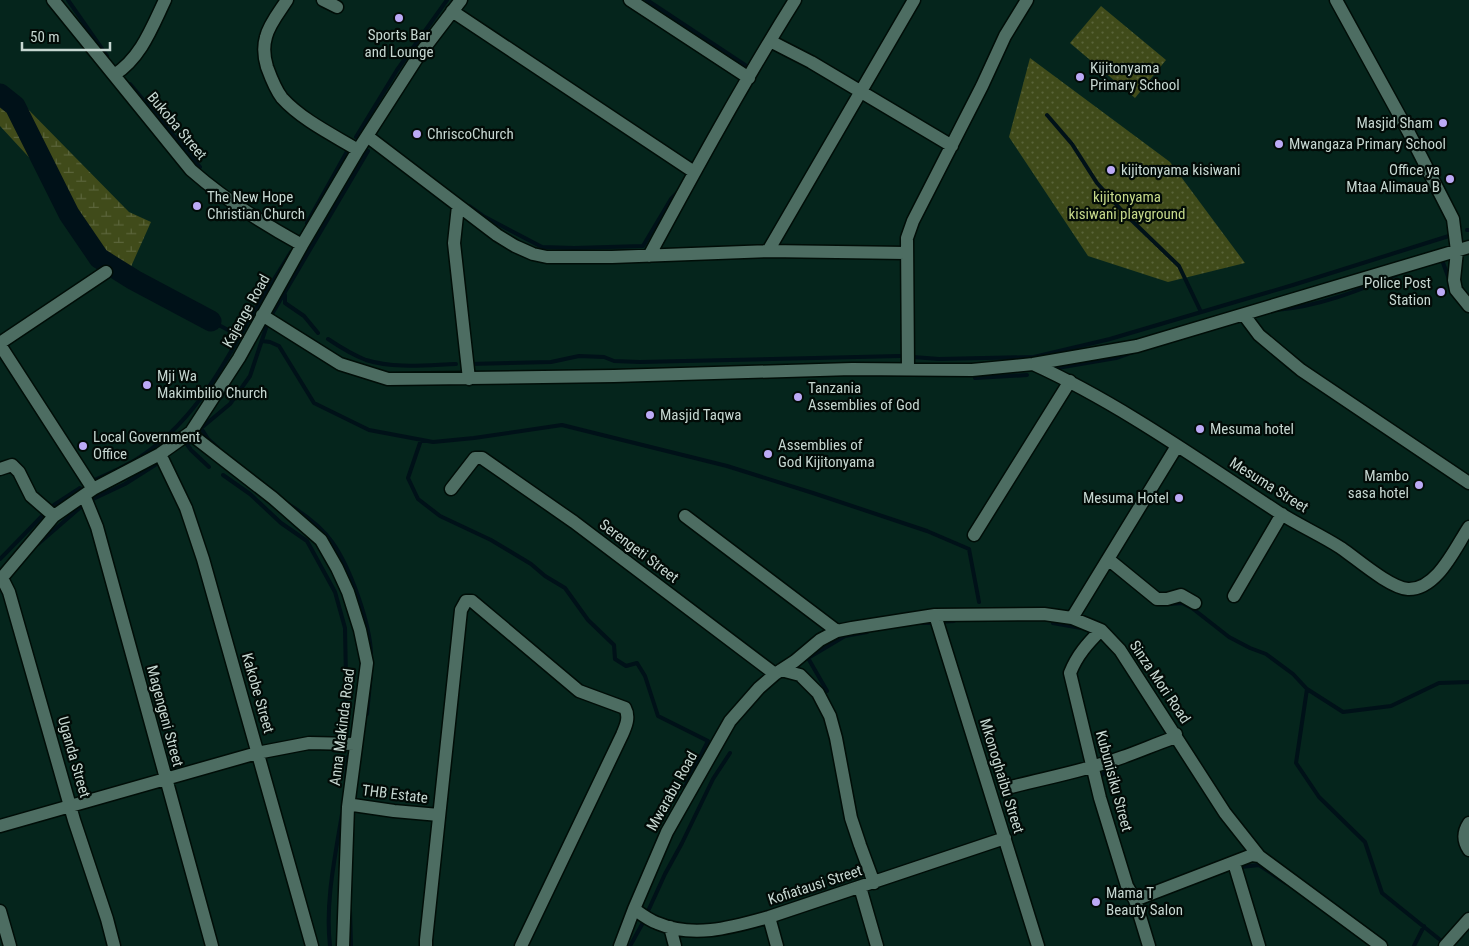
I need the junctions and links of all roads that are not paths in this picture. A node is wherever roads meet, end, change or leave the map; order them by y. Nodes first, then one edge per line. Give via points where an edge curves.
1 (53, 0) edge
2 (166, 0) edge
3 (287, 0) edge
4 (323, 0) edge
5 (462, 0) edge
6 (630, 0) edge
7 (795, 0) edge
8 (914, 0) edge
9 (1027, 0) edge
10 (1336, 0) edge
11 (337, 7) dead end
12 (452, 11) junction
13 (770, 41) junction
14 (114, 75) junction
15 (749, 78) junction
16 (862, 91) junction
17 (367, 136) junction
18 (952, 146) junction
19 (358, 150) junction
20 (694, 172) junction
21 (458, 206) junction
22 (302, 245) junction
23 (1463, 249) edge
24 (768, 251) junction
25 (906, 253) junction
26 (650, 256) junction
27 (106, 272) dead end
28 (1469, 306) edge
29 (262, 315) junction
30 (1244, 315) junction
31 (0, 344) edge
32 (1033, 364) junction
33 (908, 369) junction
34 (470, 379) junction
35 (1070, 381) junction
36 (194, 435) junction
37 (1177, 446) junction
38 (160, 454) junction
39 (0, 468) edge
40 (1469, 483) edge
41 (451, 489) dead end
42 (88, 492) junction
43 (1282, 514) junction
44 (54, 516) junction
45 (685, 516) dead end
46 (1469, 527) edge
47 (974, 535) dead end
48 (1108, 559) junction
49 (1, 579) edge
50 (1234, 596) dead end
51 (1195, 603) dead end
52 (935, 615) junction
53 (1072, 618) junction
54 (1102, 630) junction
55 (838, 632) junction
56 (778, 672) junction
57 (1176, 734) junction
58 (355, 744) junction
59 (258, 753) junction
60 (1092, 766) junction
61 (166, 780) junction
62 (1007, 788) dead end
63 (71, 805) junction
64 (348, 807) junction
65 (439, 815) junction
66 (1469, 823) edge
67 (0, 826) edge
68 (1004, 838) junction
69 (1469, 850) edge
70 (1258, 856) junction
71 (1234, 862) junction
72 (874, 883) junction
73 (860, 887) junction
74 (1134, 900) junction
75 (634, 909) junction
76 (0, 911) edge
77 (769, 917) junction
78 (1469, 919) edge
79 (670, 927) junction
80 (10, 946) edge
81 (114, 946) edge
82 (212, 946) edge
83 (312, 946) edge
84 (343, 946) edge
85 (426, 946) edge
86 (521, 946) edge
87 (620, 946) edge
88 (675, 946) edge
89 (777, 946) edge
90 (877, 946) edge
91 (1038, 946) edge
92 (1149, 946) edge
93 (1259, 946) edge
94 (1381, 946) edge
95 (1445, 946) edge

1 - 14 street, Bukoba Street
2 - 14 street via 135,58
3 - 19 street via 266,35 264,58 273,83 282,98 311,122
4 - 11 street
5 - 12 street, Kajenge Road
6 - 15 street
7 - 13 street
8 - 16 street
9 - 18 street via 1005,36
10 - 23 street via 1443,197
12 - 17 street, Kajenge Road via 419,54
12 - 20 street
13 - 15 street
13 - 16 street
14 - 22 street, Bukoba Street via 191,170 236,205
15 - 20 street
16 - 18 street
16 - 24 street
17 - 19 street, Kajenge Road
17 - 21 street
18 - 25 street via 913,221
19 - 22 street, Kajenge Road
20 - 26 street
21 - 26 street via 496,235 533,254
21 - 34 street via 454,243
22 - 29 street, Kajenge Road
23 - 28 street via 1454,280 1456,290
23 - 30 street
24 - 25 street
24 - 26 street
25 - 33 street
27 - 31 street
29 - 34 street via 340,364 388,379
29 - 36 street, Kajenge Road
30 - 32 street via 1137,346
30 - 40 street via 1259,335 1301,370
31 - 42 street, Magengeni Street
32 - 33 street via 972,370
32 - 35 street, Mesuma Street
33 - 34 street
35 - 37 street, Mesuma Street
35 - 47 street
36 - 38 street, Kajenge Road
36 - 58 street, Anna Makinda Road via 321,540 337,568 360,630 367,663
37 - 43 street, Mesuma Street
37 - 48 street
38 - 42 street, Kajenge Road
38 - 59 street, Kakobe Street via 186,508 203,558
39 - 44 street via 12,465 31,496
41 - 56 street, Serengeti Street via 474,458 482,458
42 - 44 street, Kajenge Road
42 - 61 street, Magengeni Street
43 - 46 street, Mesuma Street via 1340,547 1396,586 1407,589 1419,588 1438,574
43 - 50 street
44 - 49 street, Kajenge Road
45 - 55 street
48 - 51 street via 1157,599 1168,600 1181,595
48 - 53 street
49 - 63 street, Uganda Street via 9,592
52 - 53 street, Sinza Mori Road via 1044,614
52 - 55 street, Sinza Mori Road
52 - 68 street, Mkonoghaibu Street
53 - 54 street, Sinza Mori Road
54 - 57 street, Sinza Mori Road via 1120,650
54 - 60 street, Kubunisiku Street via 1083,649 1070,673
55 - 56 street, Sinza Mori Road via 820,640
56 - 72 street, Serengeti Street via 800,675 818,693 830,716 851,818
56 - 75 street, Mwarabu Road via 759,688 730,722 666,832
57 - 60 street via 1173,738
57 - 70 street, Sinza Mori Road via 1225,813
58 - 59 street via 309,743
58 - 64 street, Anna Makinda Road
59 - 61 street
59 - 83 street, Kakobe Street
60 - 62 street
60 - 74 street, Kubunisiku Street via 1118,858
61 - 63 street
61 - 82 street, Magengeni Street
63 - 67 street
63 - 81 street, Uganda Street
64 - 65 street, THB Estate
64 - 84 street, Anna Makinda Road
65 - 85 street
65 - 86 street via 460,610 466,601 472,601 579,691 628,712 627,722 610,760
66 - 69 street via 1464,839
68 - 72 street, Kofiatausi Street
68 - 91 street, Mkonoghaibu Street
70 - 71 street
70 - 94 street, Sinza Mori Road
71 - 74 street
71 - 93 street
72 - 73 street, Kofiatausi Street
73 - 77 street, Kofiatausi Street
73 - 90 street
74 - 92 street, Kubunisiku Street
75 - 79 street, Kofiatausi Street via 656,923
75 - 87 street, Mwarabu Road
76 - 80 street
77 - 79 street, Kofiatausi Street via 708,931
77 - 89 street
78 - 95 street
79 - 88 street

